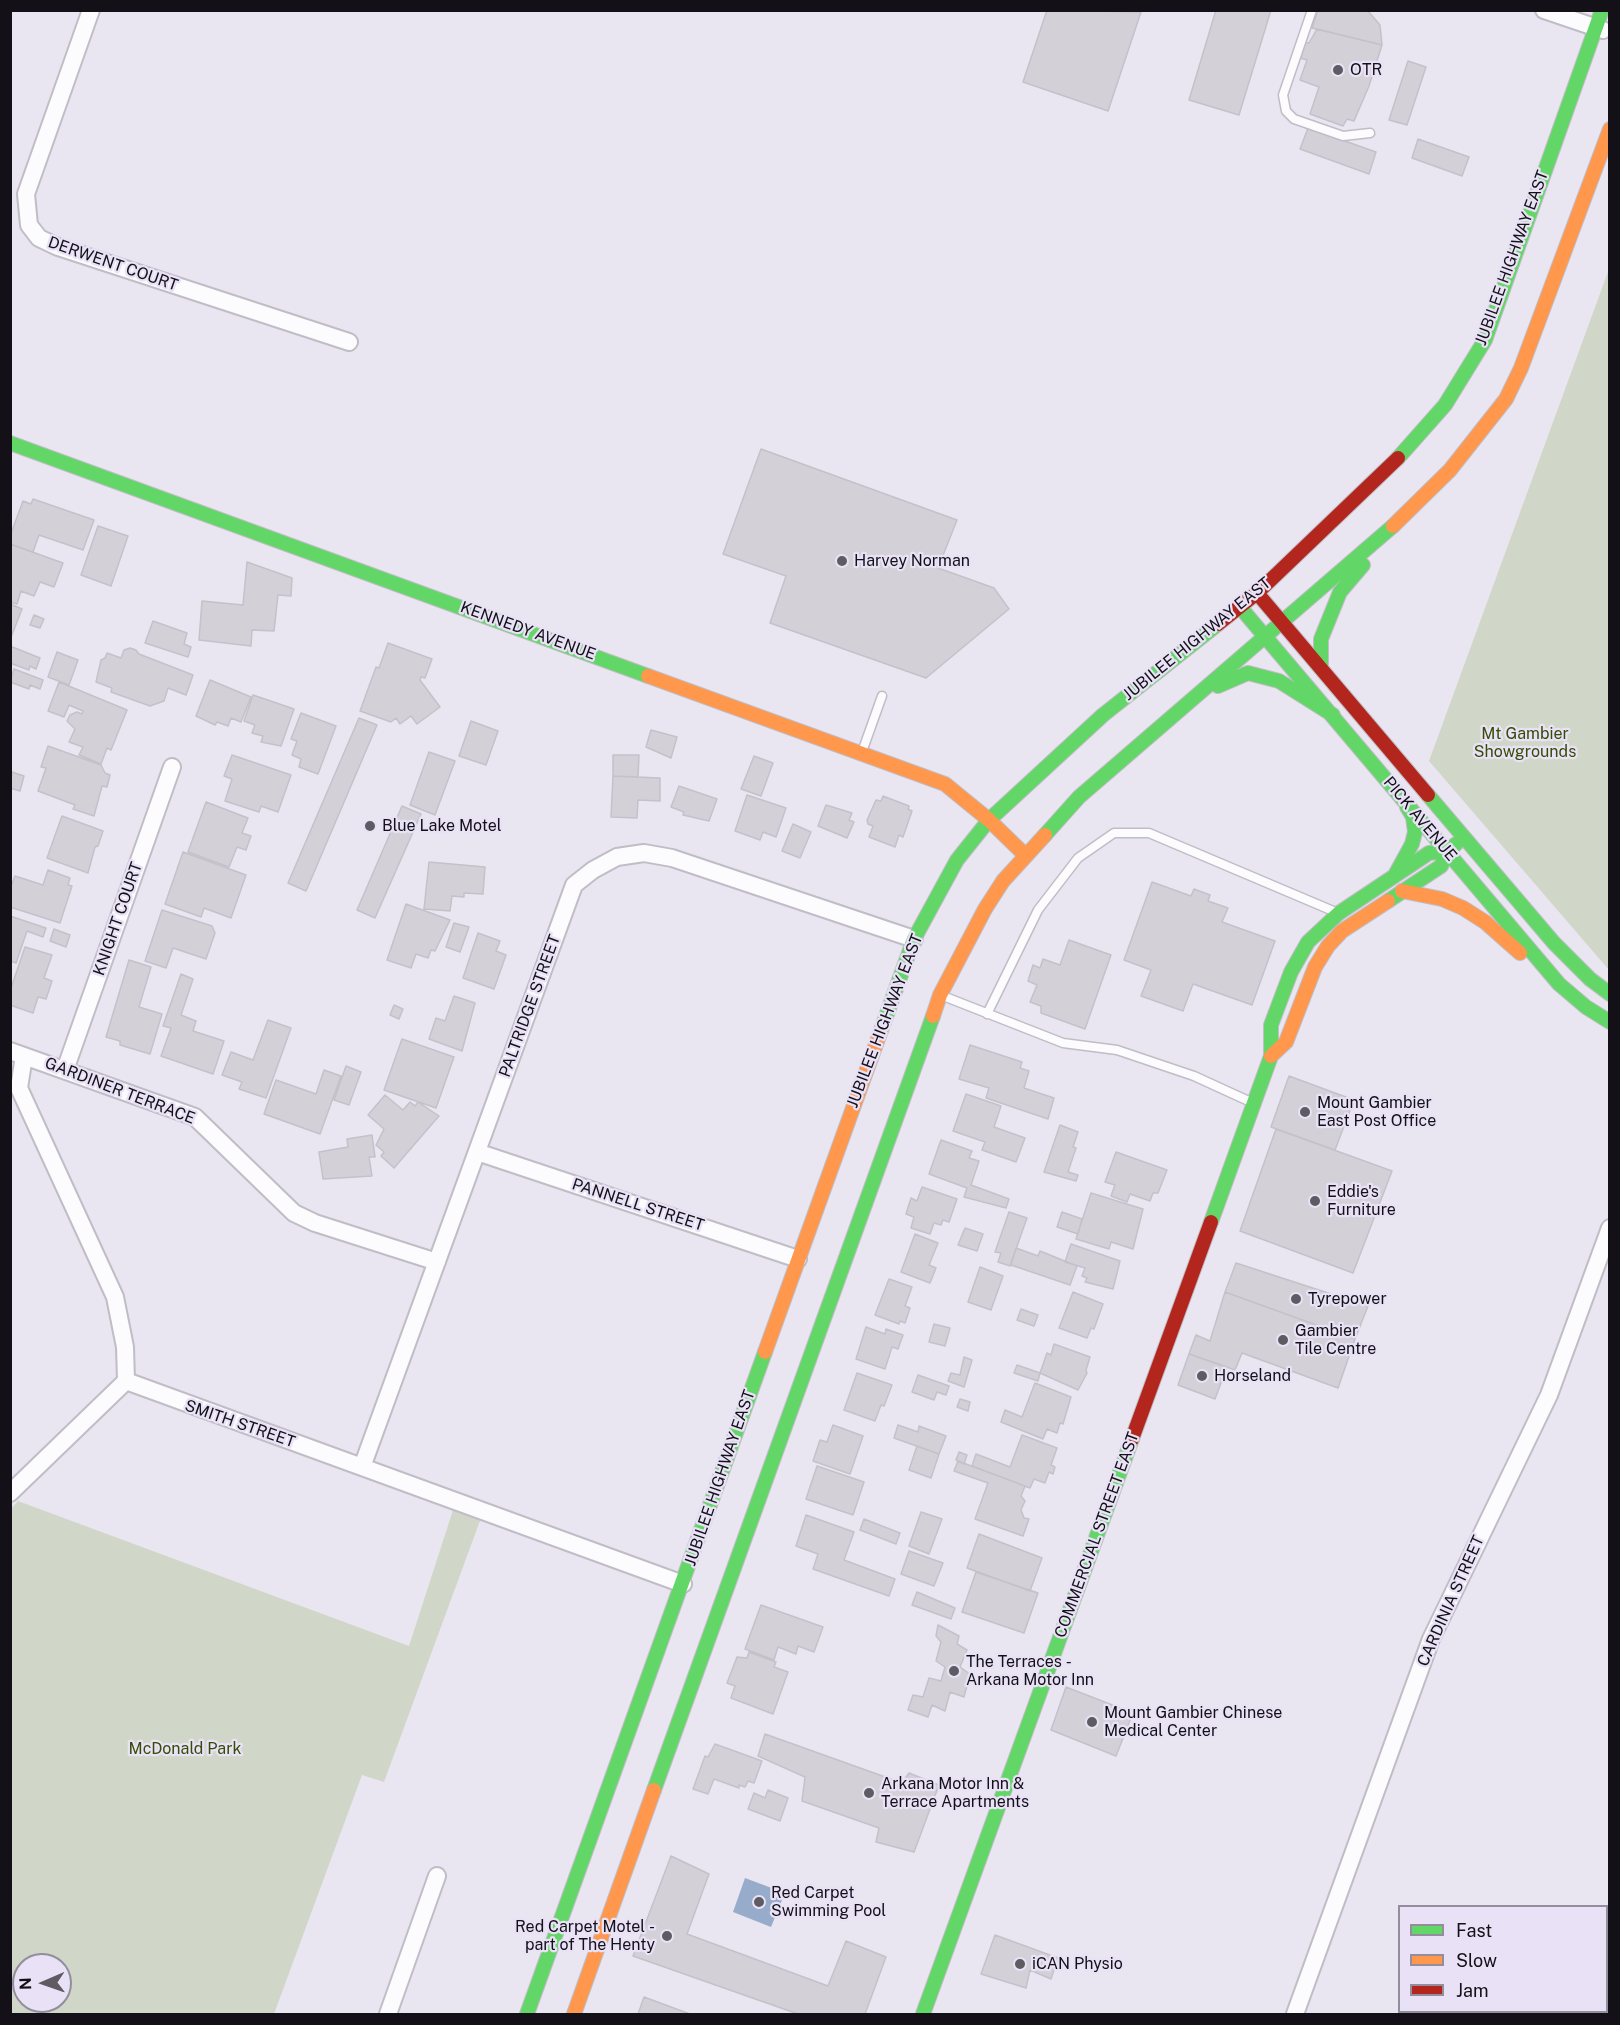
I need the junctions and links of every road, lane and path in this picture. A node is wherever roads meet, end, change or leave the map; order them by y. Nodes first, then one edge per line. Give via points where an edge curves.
1 (91, 10) edge
2 (1312, 10) edge
3 (1544, 10) edge
4 (1602, 10) edge
5 (1603, 30) edge
6 (1610, 129) edge
7 (1370, 133) dead end
8 (349, 342) dead end
9 (10, 443) edge
10 (1377, 539) junction
11 (1257, 593) junction
12 (1240, 607) junction
13 (1283, 622) junction
14 (1266, 637) junction
15 (1321, 668) junction
16 (882, 696) dead end
17 (1195, 698) junction
18 (1333, 715) junction
19 (862, 752) junction
20 (172, 767) dead end
21 (1400, 796) junction
22 (989, 820) junction
23 (1464, 836) junction
24 (1448, 851) junction
25 (1026, 855) junction
26 (1395, 875) junction
27 (1402, 891) junction
28 (1339, 914) junction
29 (914, 939) junction
30 (1559, 984) junction
31 (1610, 994) edge
32 (940, 995) junction
33 (987, 1014) junction
34 (1610, 1022) edge
35 (17, 1053) edge
36 (1271, 1056) junction
37 (64, 1070) junction
38 (1253, 1103) junction
39 (477, 1152) junction
40 (1610, 1228) edge
41 (798, 1259) junction
42 (437, 1262) junction
43 (126, 1381) junction
44 (362, 1467) junction
45 (10, 1493) edge
46 (683, 1584) junction
47 (437, 1876) dead end
48 (388, 2014) edge
49 (527, 2014) edge
50 (574, 2014) edge
51 (923, 2014) edge
52 (1295, 2014) edge

1 - 8 street, DERWENT COURT via 27,194 29,225 39,238 58,248
2 - 7 lane via 1283,95 1286,111 1294,119 1343,136
3 - 5 street
4 - 5 main road, JUBILEE HIGHWAY EAST
5 - 11 main road, JUBILEE HIGHWAY EAST via 1485,340 1445,405 1384,474
6 - 10 main road via 1534,336 1506,399 1450,470
9 - 19 main road, KENNEDY AVENUE
10 - 13 main road
10 - 15 main road via 1376,549 1340,592 1321,639
11 - 12 main road, JUBILEE HIGHWAY EAST
11 - 13 main road, PICK AVENUE
12 - 14 main road, PICK AVENUE
12 - 22 main road, JUBILEE HIGHWAY EAST via 1103,715
13 - 14 main road
13 - 15 main road, PICK AVENUE
14 - 17 main road
14 - 18 main road, PICK AVENUE
15 - 23 main road, PICK AVENUE
16 - 19 lane
17 - 18 main road via 1248,673 1279,681
17 - 25 main road via 1079,797
18 - 21 main road, PICK AVENUE
19 - 22 main road, KENNEDY AVENUE via 945,784
20 - 37 street, KNIGHT COURT
21 - 24 main road, PICK AVENUE
21 - 26 main road via 1413,817 1414,832 1412,844
22 - 25 main road, KENNEDY AVENUE
22 - 29 main road, JUBILEE HIGHWAY EAST via 957,860
23 - 24 main road, COMMERCIAL STREET EAST
23 - 31 main road, PICK AVENUE via 1568,958
24 - 26 main road, COMMERCIAL STREET EAST via 1429,853
24 - 27 main road, COMMERCIAL STREET EAST via 1441,866
24 - 30 main road, PICK AVENUE
25 - 32 main road via 985,909
26 - 28 main road, COMMERCIAL STREET EAST
27 - 30 main road via 1442,899 1469,912 1511,942 1542,975
27 - 36 main road, COMMERCIAL STREET EAST via 1342,931 1328,946 1315,967 1286,1042
28 - 33 lane via 1149,833 1114,833 1078,858 1038,910
28 - 36 main road, COMMERCIAL STREET EAST via 1308,942 1291,972 1271,1025
29 - 39 street, PALTRIDGE STREET via 672,858 644,853 617,856 574,885
29 - 41 main road, JUBILEE HIGHWAY EAST
30 - 34 main road, PICK AVENUE
32 - 33 lane
32 - 50 main road via 668,1734
33 - 38 lane via 1063,1043 1117,1050 1194,1076
35 - 37 street, GARDINER TERRACE
35 - 43 street via 19,1088 115,1297
36 - 38 main road, COMMERCIAL STREET EAST
37 - 42 street, GARDINER TERRACE via 195,1117 294,1213
38 - 51 main road, COMMERCIAL STREET EAST
39 - 41 street, PANNELL STREET
39 - 42 street, PALTRIDGE STREET
40 - 52 street, CARDINIA STREET via 1549,1395 1431,1639
41 - 46 main road, JUBILEE HIGHWAY EAST via 749,1414
42 - 44 street, PALTRIDGE STREET
43 - 44 street, SMITH STREET
43 - 45 street
44 - 46 street, SMITH STREET
46 - 49 main road, JUBILEE HIGHWAY EAST via 638,1724
47 - 48 street

